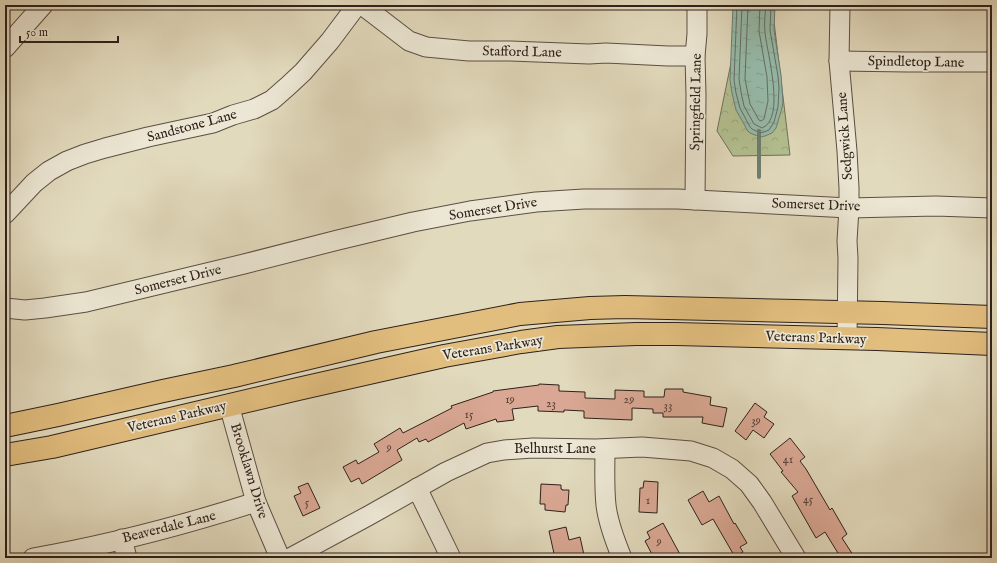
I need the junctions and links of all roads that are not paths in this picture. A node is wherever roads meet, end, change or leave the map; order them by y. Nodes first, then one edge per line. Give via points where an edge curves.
1 (43, 5) edge
2 (357, 5) edge
3 (362, 5) edge
4 (697, 5) edge
5 (840, 5) edge
6 (5, 48) edge
7 (695, 56) junction
8 (839, 61) junction
9 (992, 62) edge
10 (695, 200) junction
11 (849, 208) junction
12 (992, 208) edge
13 (5, 214) edge
14 (5, 308) edge
15 (847, 312) junction
16 (992, 317) edge
17 (847, 339) junction
18 (992, 344) edge
19 (229, 405) junction
20 (5, 426) edge
21 (605, 449) junction
22 (5, 455) edge
23 (417, 488) junction
24 (256, 502) junction
25 (122, 539) junction
26 (33, 558) edge
27 (127, 558) edge
28 (280, 558) edge
29 (290, 558) edge
30 (451, 558) edge
31 (622, 558) edge
32 (796, 558) edge

1 - 6 street
2 - 13 street, Sandstone Lane via 330,42 272,100 213,123 112,146 67,161 34,183
3 - 7 street, Stafford Lane via 409,41 426,47 469,51
4 - 7 street, Springfield Lane
5 - 8 street, Sedgwick Lane
7 - 10 street, Springfield Lane
8 - 9 street, Spindletop Lane
8 - 11 street, Sedgwick Lane
10 - 11 street, Somerset Drive
10 - 14 street, Somerset Drive via 560,200 470,211 396,226 86,302 25,310
11 - 12 street, Somerset Drive
11 - 15 street, Sedgwick Lane
15 - 16 main road, Veterans Parkway
15 - 17 street, Sedgwick Lane
15 - 20 main road, Veterans Parkway via 625,307 520,314 376,342
17 - 18 main road, Veterans Parkway
17 - 19 main road, Veterans Parkway via 676,334 558,337 444,356
19 - 22 main road, Veterans Parkway via 52,447
19 - 24 street, Brooklawn Drive
21 - 23 street, Belhurst Lane via 504,450 487,454
21 - 31 street via 606,505 612,532
21 - 32 street, Belhurst Lane via 669,449 691,451 713,458 732,469 749,484
23 - 29 street, Belhurst Lane
23 - 30 street
24 - 25 street, Beaverdale Lane via 207,518
24 - 28 street, Brooklawn Drive
25 - 26 street, Beaverdale Lane
25 - 27 street

